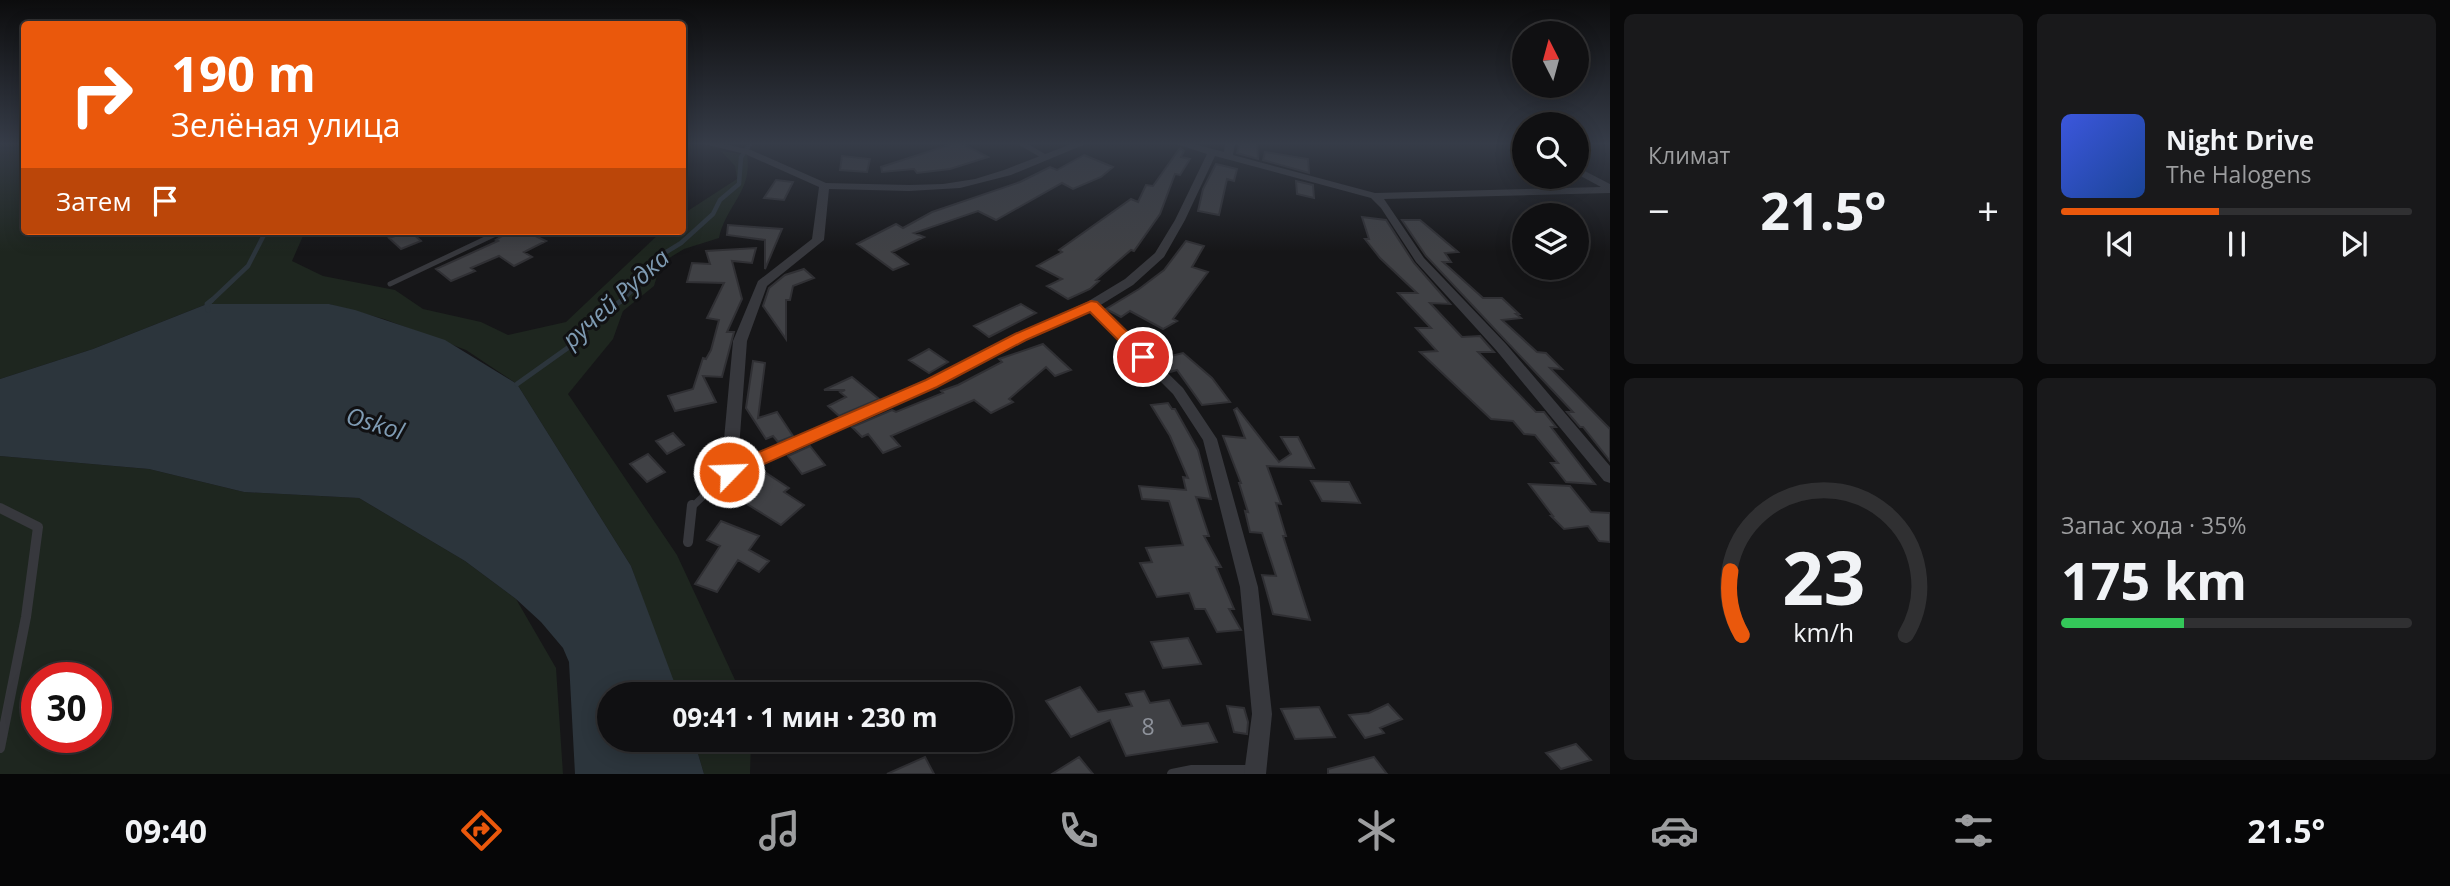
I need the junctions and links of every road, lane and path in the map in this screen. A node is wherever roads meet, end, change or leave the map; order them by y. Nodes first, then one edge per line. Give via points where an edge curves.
1 (808, 179) edge
2 (983, 179) edge
3 (1199, 179) edge
4 (1311, 179) edge
5 (1593, 179) edge
6 (824, 186) junction
7 (1610, 189) edge
8 (1375, 196) junction
9 (494, 235) edge
10 (390, 284) dead end
11 (1091, 305) junction
12 (729, 472) junction
13 (1610, 477) edge
14 (0, 508) edge
15 (688, 542) dead end
16 (0, 748) edge
17 (1256, 772) edge
18 (1172, 774) edge

1 - 6 street
2 - 6 street via 914,189
3 - 11 street via 1160,255 1129,282
4 - 8 street
5 - 7 street
6 - 12 street via 818,240 762,284 740,341
7 - 8 street
8 - 13 street via 1420,260 1501,347
9 - 10 lane
11 - 12 street via 932,384
11 - 17 street via 1178,391 1210,439 1249,587 1262,713
12 - 15 lane via 692,504
14 - 16 lane via 38,527
17 - 18 lane via 1192,770

